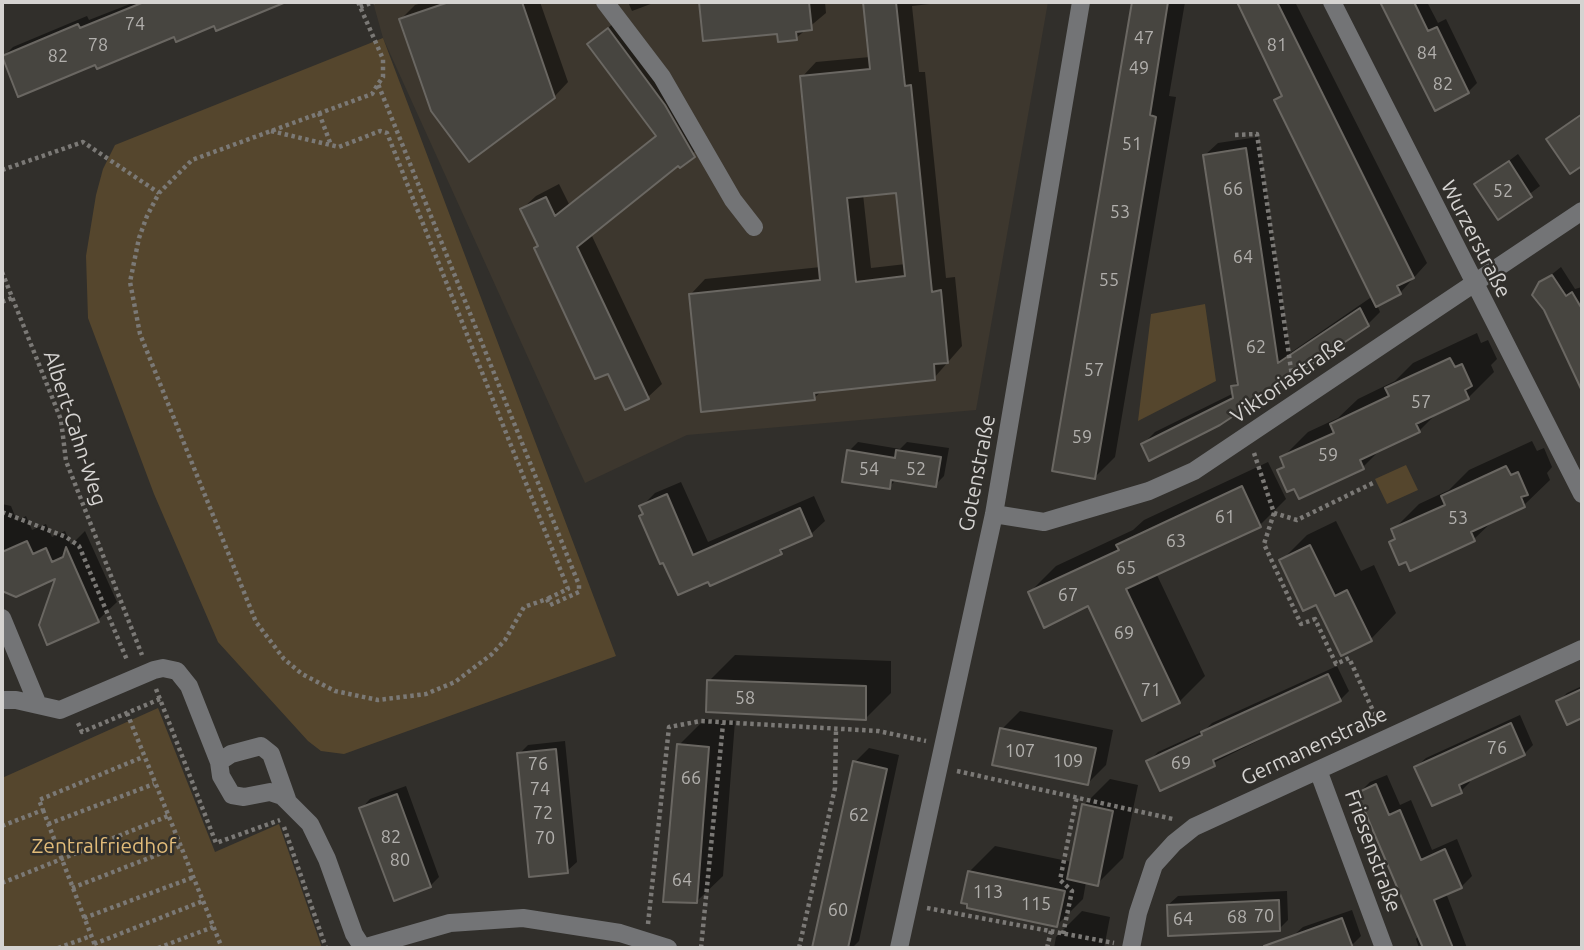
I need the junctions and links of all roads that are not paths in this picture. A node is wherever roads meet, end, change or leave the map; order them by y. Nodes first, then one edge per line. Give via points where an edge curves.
1 (605, 2) edge
2 (1081, 2) edge
3 (1332, 2) edge
4 (1582, 211) edge
5 (754, 227) dead end
6 (1472, 283) junction
7 (1582, 494) edge
8 (994, 514) junction
9 (2, 618) edge
10 (1582, 649) edge
11 (2, 700) edge
12 (32, 704) junction
13 (219, 762) junction
14 (1318, 770) junction
15 (287, 799) junction
16 (1131, 947) edge
17 (667, 948) edge
18 (899, 948) edge
19 (1384, 948) edge

1 - 5 street via 662,77 733,200
2 - 8 street, Gotenstraße
3 - 6 street, Wurzerstraße
4 - 6 street, Viktoriastraße
6 - 7 street, Wurzerstraße
6 - 8 street, Viktoriastraße via 1194,471 1136,495 1044,522
8 - 18 street, Gotenstraße
9 - 12 street
10 - 14 street, Germanenstraße
11 - 12 street
12 - 13 street via 60,710 170,669 185,678
13 - 15 street via 232,795 270,792
13 - 15 street via 261,746 271,754
14 - 16 street, Germanenstraße via 1194,827 1174,843 1154,865
14 - 19 street, Friesenstraße
15 - 17 street via 318,837 363,948 450,923 523,918 578,925

